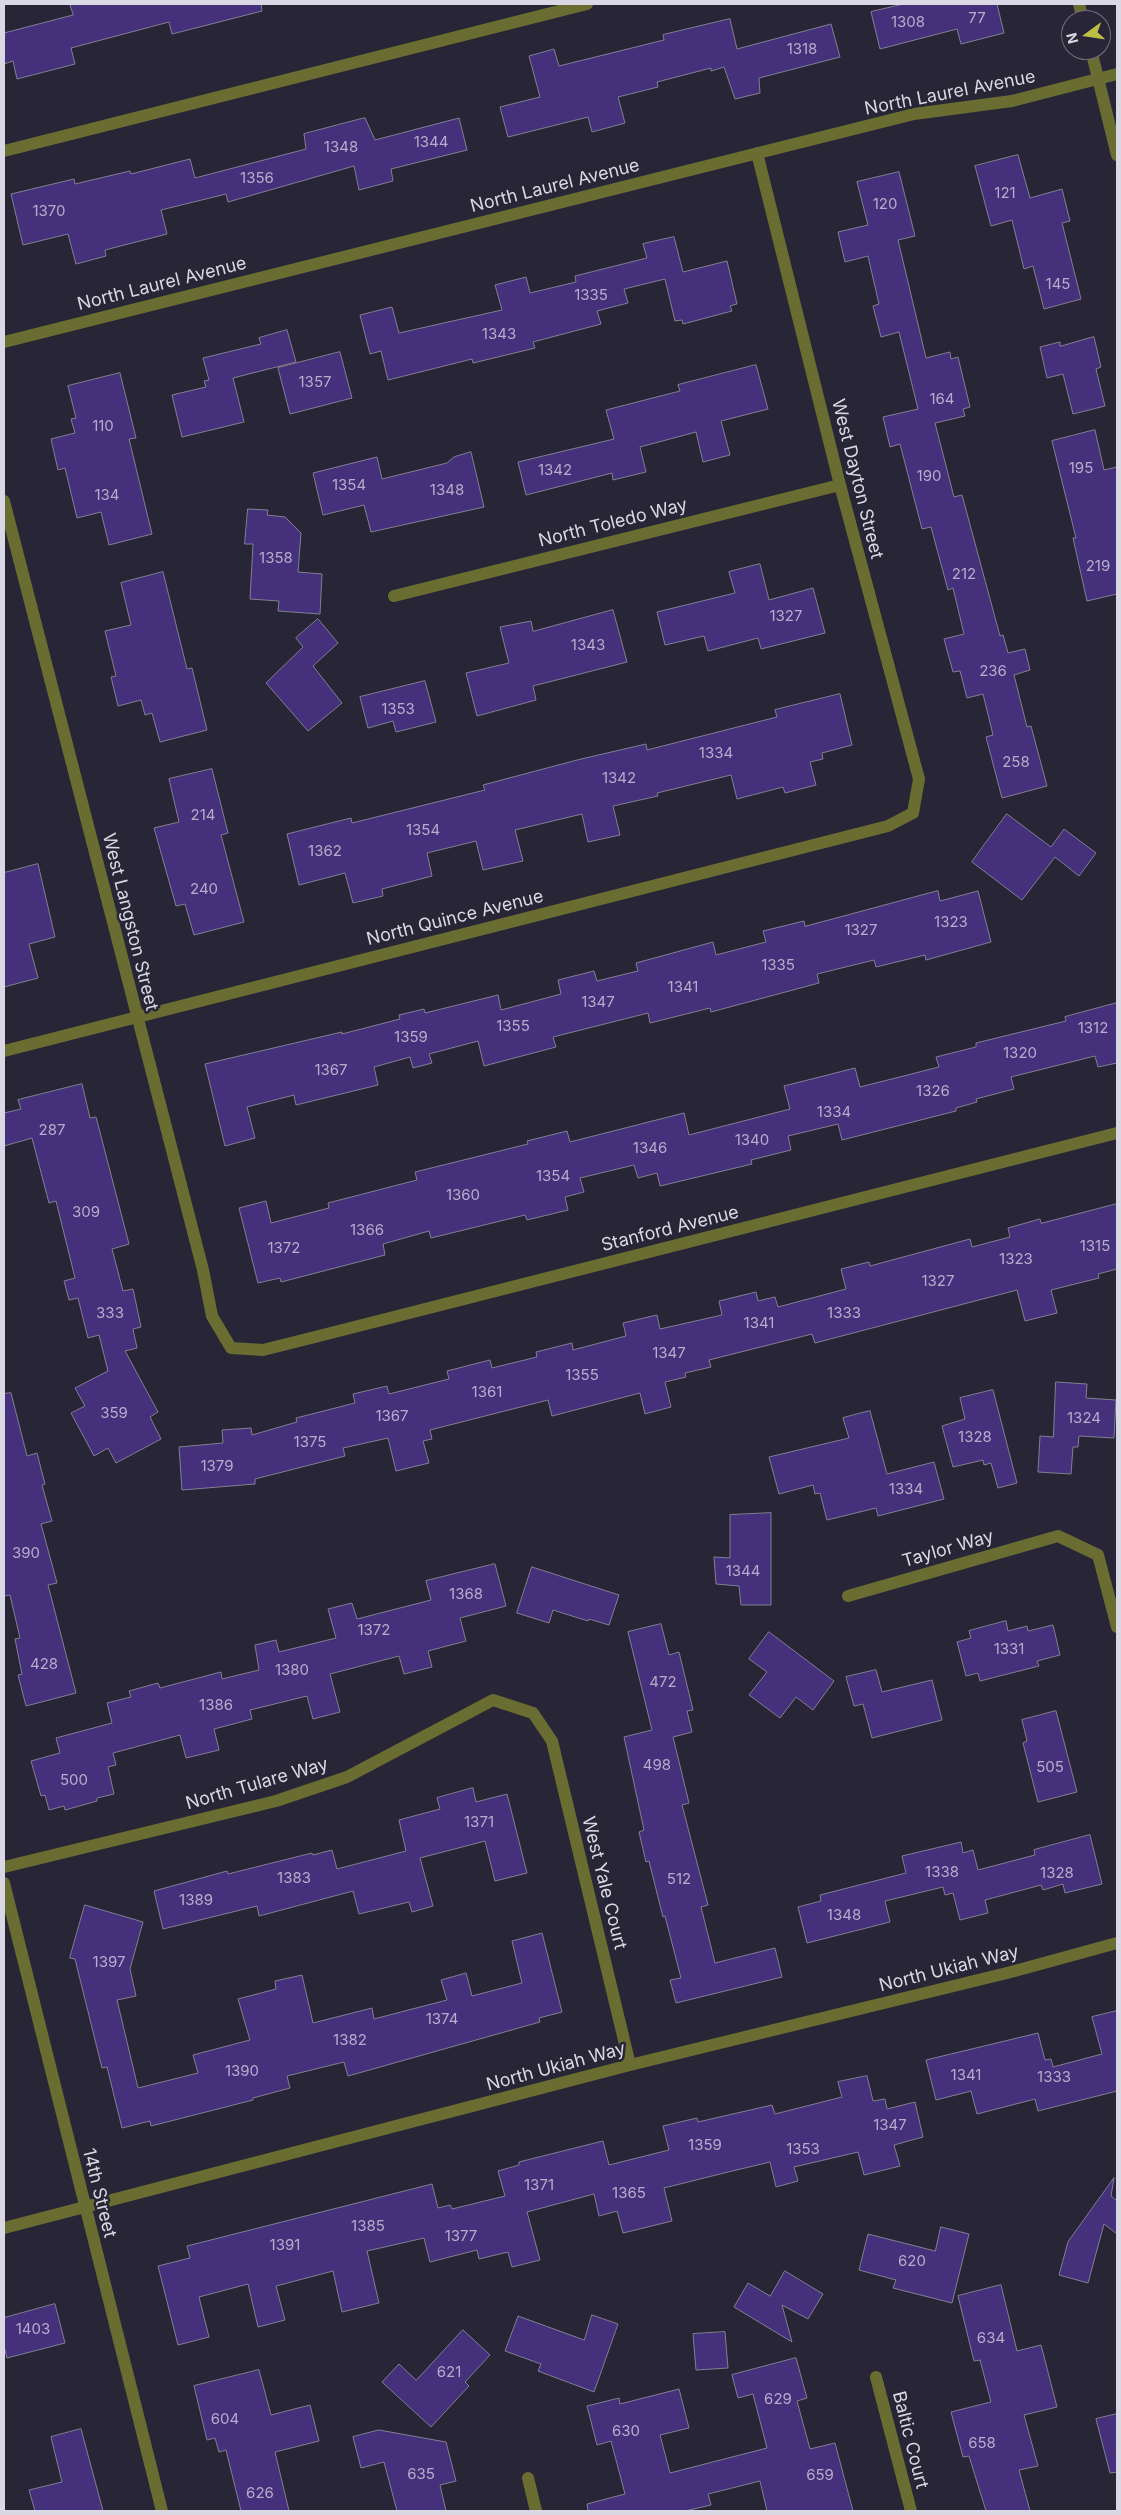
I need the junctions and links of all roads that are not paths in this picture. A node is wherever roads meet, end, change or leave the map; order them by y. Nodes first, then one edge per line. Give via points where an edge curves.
1 (587, 4) edge
2 (1093, 60) edge
3 (1117, 74) edge
4 (1098, 79) junction
5 (4, 151) edge
6 (757, 153) junction
7 (1117, 155) edge
8 (4, 342) edge
9 (840, 485) junction
10 (4, 501) edge
11 (394, 596) dead end
12 (912, 813) joint
13 (136, 1018) junction
14 (4, 1051) edge
15 (1117, 1133) edge
16 (231, 1348) joint
17 (848, 1596) dead end
18 (1117, 1627) edge
19 (533, 1712) joint
20 (4, 1867) edge
21 (4, 1883) edge
22 (1117, 1943) edge
23 (630, 2066) junction
24 (85, 2208) junction
25 (4, 2228) edge
26 (876, 2378) dead end
27 (528, 2478) dead end
28 (162, 2511) edge
29 (536, 2511) edge
30 (911, 2511) edge

1 - 5 street
2 - 4 street
3 - 4 street, North Laurel Avenue
4 - 6 street, North Laurel Avenue via 1012,102 914,114
4 - 7 street
6 - 8 street, North Laurel Avenue
6 - 9 street, West Dayton Street
9 - 11 street, North Toledo Way
9 - 12 street, West Dayton Street via 919,779
10 - 13 street, West Langston Street
12 - 13 street, North Quince Avenue via 888,826
13 - 14 street, North Quince Avenue
13 - 16 street, West Langston Street via 203,1270 212,1316
15 - 16 street, Stanford Avenue via 302,1341 263,1350
17 - 18 street, Taylor Way via 1058,1536 1098,1555
19 - 20 street, North Tulare Way via 493,1700 347,1777 276,1800
19 - 23 street, West Yale Court via 552,1741
21 - 24 street, 14th Street
22 - 23 street, North Ukiah Way
23 - 24 street, North Ukiah Way
24 - 25 street, North Ukiah Way
24 - 28 street, 14th Street
26 - 30 street, Baltic Court
27 - 29 street

